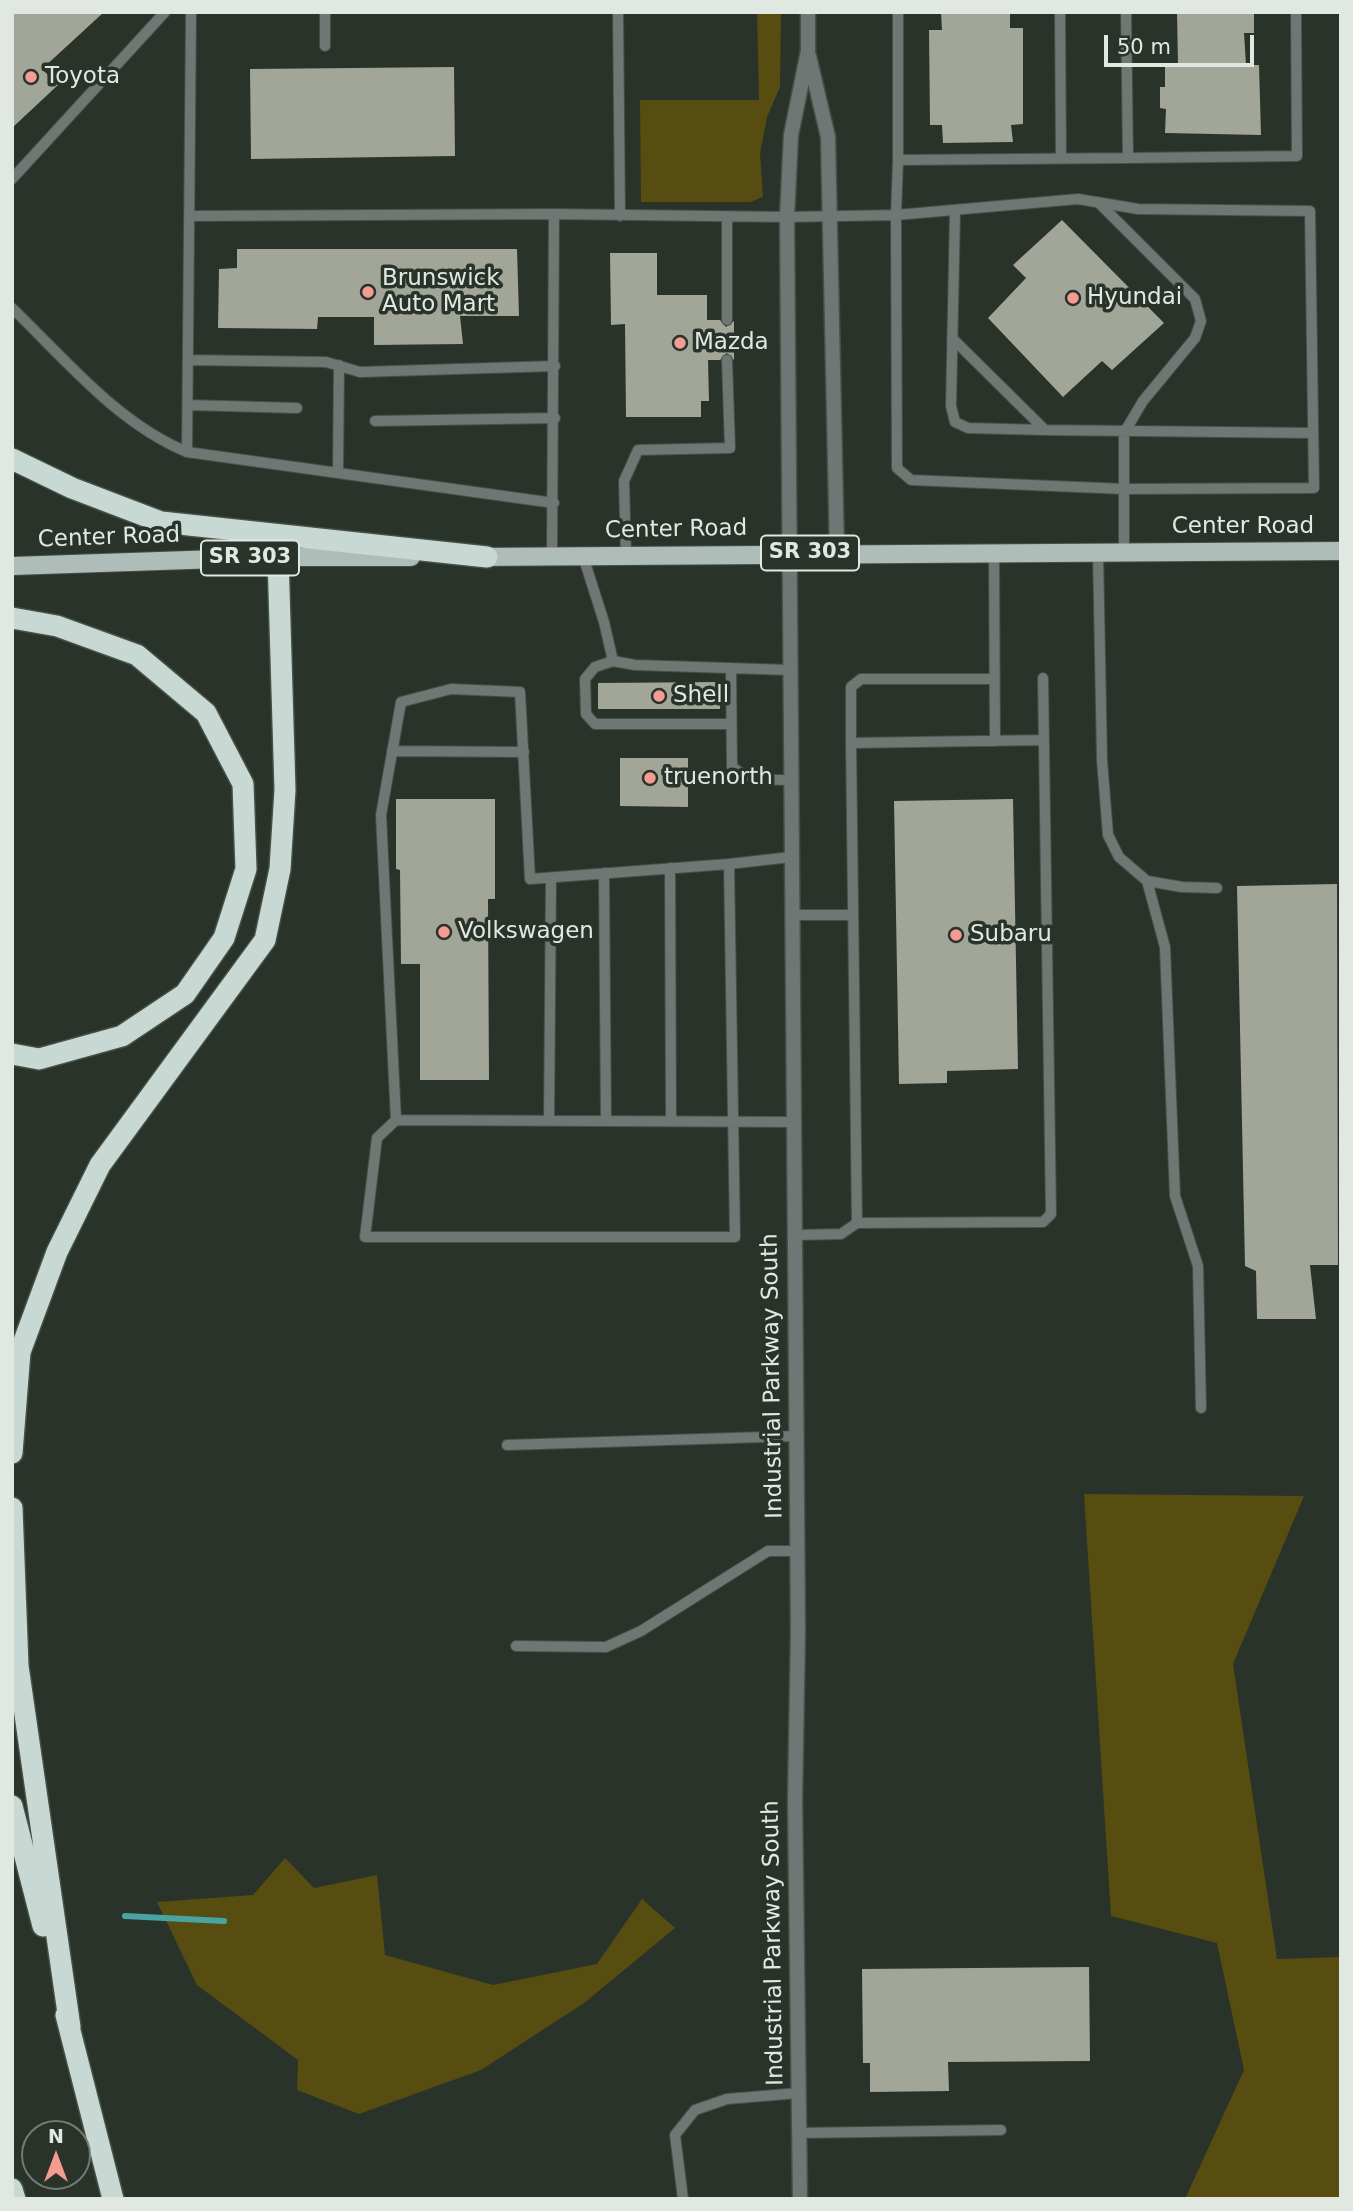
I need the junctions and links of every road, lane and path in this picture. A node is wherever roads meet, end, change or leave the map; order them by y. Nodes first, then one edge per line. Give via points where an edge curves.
1 (165, 12) edge
2 (191, 12) edge
3 (325, 12) edge
4 (618, 12) edge
5 (808, 12) edge
6 (898, 12) edge
7 (1060, 12) edge
8 (1126, 12) edge
9 (1296, 12) edge
10 (325, 46) dead end
11 (808, 51) junction
12 (1061, 158) junction
13 (1128, 158) junction
14 (898, 160) junction
15 (12, 179) edge
16 (1096, 201) junction
17 (955, 212) junction
18 (554, 214) junction
19 (895, 215) junction
20 (190, 216) junction
21 (620, 216) junction
22 (832, 216) junction
23 (727, 217) junction
24 (787, 217) junction
25 (12, 308) edge
26 (727, 320) dead end
27 (952, 338) junction
28 (188, 360) junction
29 (727, 360) dead end
30 (339, 365) junction
31 (555, 366) junction
32 (188, 405) junction
33 (297, 408) dead end
34 (555, 418) junction
35 (375, 421) dead end
36 (1045, 430) junction
37 (1124, 433) junction
38 (1313, 433) junction
39 (187, 452) junction
40 (12, 459) edge
41 (338, 473) junction
42 (1125, 489) junction
43 (554, 503) junction
44 (1341, 551) edge
45 (994, 552) junction
46 (1098, 552) junction
47 (1124, 552) junction
48 (789, 553) junction
49 (836, 553) junction
50 (552, 556) junction
51 (583, 556) junction
52 (626, 556) junction
53 (278, 557) junction
54 (487, 557) junction
55 (12, 566) edge
56 (12, 618) edge
57 (613, 661) junction
58 (731, 668) junction
59 (790, 670) junction
60 (1043, 678) dead end
61 (995, 679) junction
62 (731, 724) junction
63 (1044, 740) junction
64 (995, 741) junction
65 (851, 743) junction
66 (392, 751) junction
67 (524, 752) junction
68 (791, 780) junction
69 (792, 856) junction
70 (729, 864) junction
71 (670, 868) junction
72 (604, 873) junction
73 (551, 878) junction
74 (1147, 881) junction
75 (1217, 888) dead end
76 (792, 915) junction
77 (853, 915) junction
78 (12, 1054) edge
79 (396, 1119) junction
80 (549, 1120) junction
81 (606, 1121) junction
82 (671, 1121) junction
83 (734, 1121) junction
84 (794, 1122) junction
85 (857, 1223) junction
86 (795, 1235) junction
87 (1201, 1408) dead end
88 (797, 1436) junction
89 (507, 1445) dead end
90 (12, 1453) edge
91 (12, 1508) edge
92 (797, 1551) junction
93 (516, 1646) dead end
94 (12, 1806) edge
95 (70, 2027) junction
96 (799, 2093) junction
97 (1001, 2130) dead end
98 (799, 2133) junction
99 (12, 2189) edge
100 (15, 2199) edge
101 (114, 2199) edge
102 (682, 2199) edge
103 (800, 2199) edge

1 - 15 lane
2 - 20 lane
3 - 10 lane
4 - 21 lane
5 - 11 street
6 - 14 lane
7 - 12 lane
8 - 13 lane
9 - 13 lane via 1297,156
11 - 22 street via 828,137
11 - 24 street, Industrial Parkway South via 791,135
12 - 13 lane
12 - 14 lane
14 - 19 lane
16 - 17 lane
16 - 37 lane via 1195,299 1201,321 1195,338 1143,401
16 - 38 lane via 1138,209 1310,211
17 - 19 lane
17 - 27 lane
18 - 20 lane
18 - 21 lane
18 - 31 lane
19 - 22 lane
19 - 42 lane via 897,468 911,480
20 - 28 lane
21 - 23 lane
22 - 24 lane
22 - 49 street
23 - 24 lane
23 - 26 lane
24 - 48 street, Industrial Parkway South
25 - 39 lane via 131,422
27 - 36 lane
27 - 36 lane via 955,422 968,428
28 - 30 lane
28 - 32 lane
29 - 52 lane via 730,448 638,450 624,481
30 - 31 lane via 360,372
30 - 41 lane
31 - 34 lane
32 - 33 lane
32 - 39 lane
34 - 35 lane
34 - 43 lane
36 - 37 lane
37 - 38 lane
37 - 42 lane
38 - 42 lane via 1314,488
39 - 41 lane
40 - 54 highway via 161,522
41 - 43 lane
42 - 47 lane
43 - 50 lane
44 - 47 main road, Center Road / SR 303
45 - 46 main road, Center Road / SR 303
45 - 49 main road, Center Road / SR 303
45 - 61 lane
46 - 47 main road, Center Road / SR 303
46 - 74 lane via 1104,820 1119,857
48 - 49 main road, Center Road / SR 303
48 - 52 main road, Center Road / SR 303
48 - 59 street, Industrial Parkway South
50 - 51 main road, Center Road / SR 303
50 - 54 main road, Center Road / SR 303
51 - 52 main road, Center Road / SR 303
51 - 57 lane
53 - 54 main road, Center Road / SR 303
53 - 55 main road, Center Road / SR 303
53 - 90 highway via 285,790 280,869 265,940 100,1166 57,1252 20,1352
56 - 78 highway via 57,626 137,654 206,713 243,784 246,869 224,938 185,994 122,1036 39,1059
57 - 58 lane
57 - 62 lane via 596,667 585,679 586,714 595,724
58 - 59 lane
58 - 62 lane
59 - 68 street, Industrial Parkway South
60 - 63 lane
61 - 64 lane
61 - 65 lane via 861,679 851,687
62 - 68 lane via 732,767 757,779
63 - 64 lane
63 - 85 lane via 1051,1214 1043,1222
64 - 65 lane
65 - 77 lane
66 - 67 lane
66 - 67 lane via 401,702 451,689 520,692
66 - 79 lane via 382,815
67 - 73 lane via 530,879
68 - 69 street, Industrial Parkway South
69 - 70 lane
69 - 76 street, Industrial Parkway South
70 - 71 lane
70 - 83 lane
71 - 72 lane
71 - 82 lane
72 - 73 lane
72 - 81 lane
73 - 80 lane
74 - 75 lane
74 - 87 lane via 1165,947 1175,1196 1198,1266
76 - 77 lane
76 - 84 street, Industrial Parkway South
77 - 85 lane
79 - 80 lane
79 - 83 lane via 377,1138 365,1237 735,1237
80 - 81 lane
81 - 82 lane
82 - 83 lane
83 - 84 lane
84 - 86 street, Industrial Parkway South
85 - 86 lane via 841,1234
86 - 88 street, Industrial Parkway South
88 - 89 lane
88 - 92 street, Industrial Parkway South
91 - 95 highway via 18,1666
92 - 93 lane via 768,1551 641,1631 606,1647
92 - 96 street, Industrial Parkway South via 794,1800
94 - 95 highway
95 - 101 highway
96 - 98 street, Industrial Parkway South
96 - 102 lane via 727,2099 695,2110 675,2135
97 - 98 lane
98 - 103 street, Industrial Parkway South
99 - 100 highway

